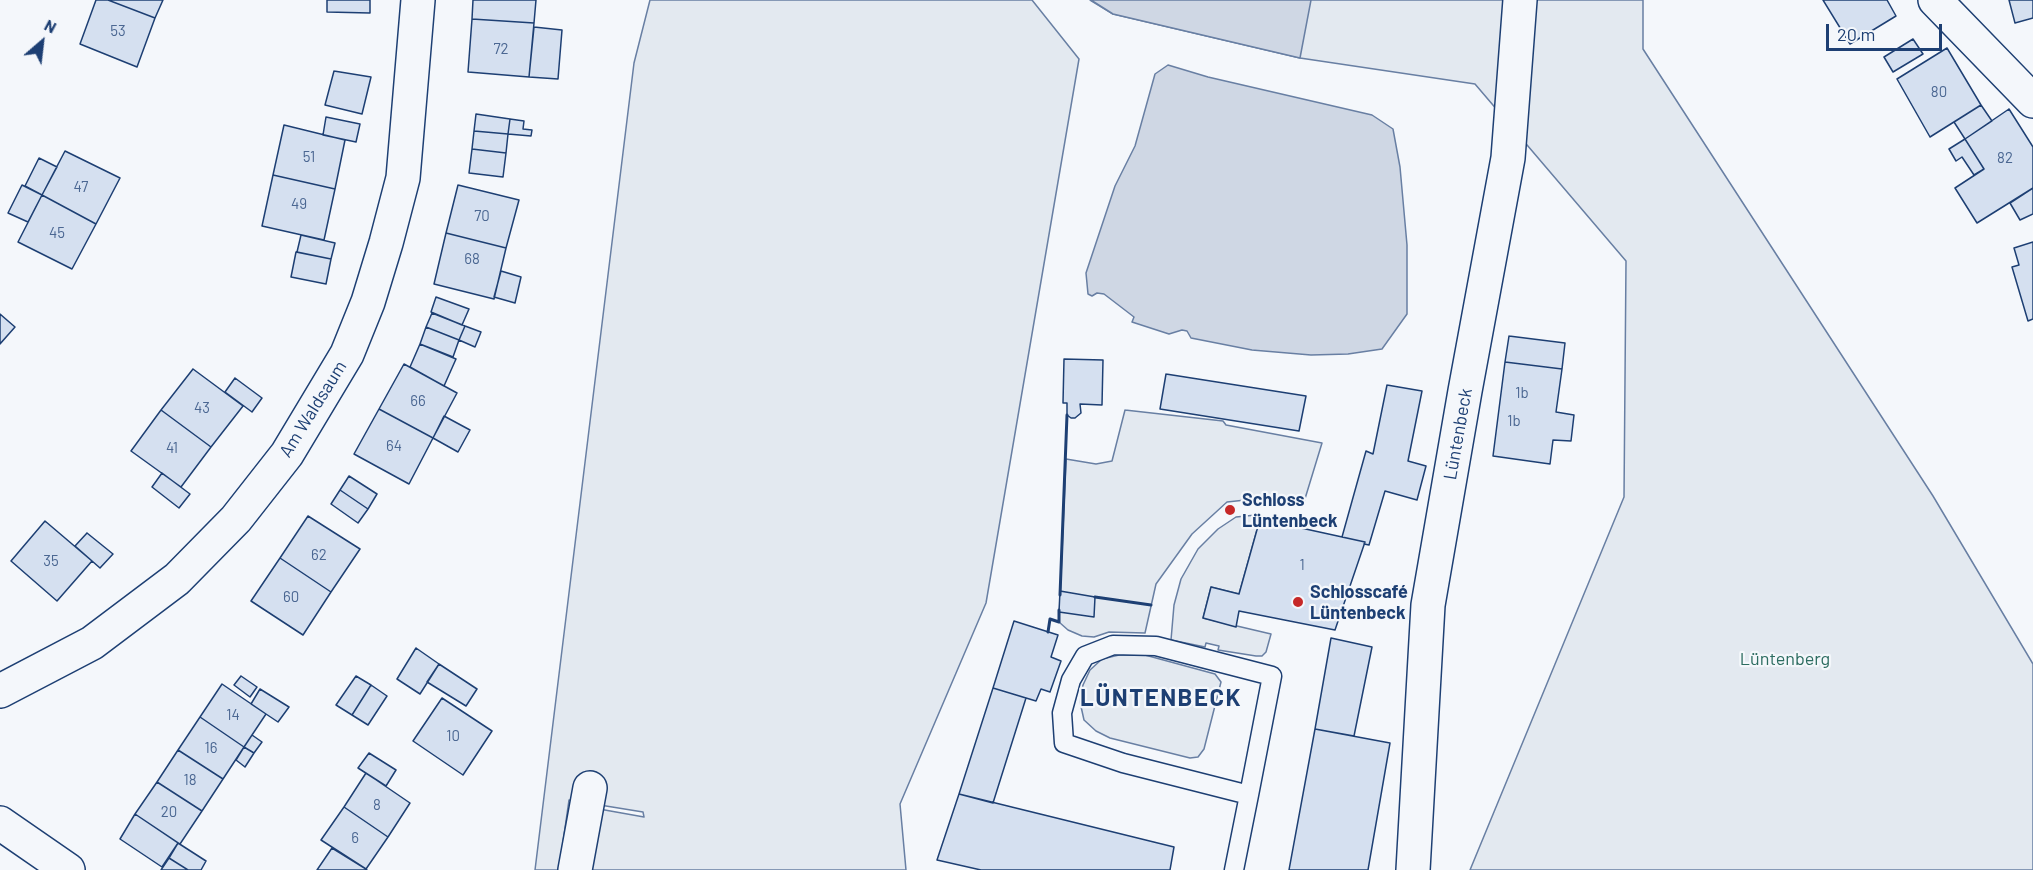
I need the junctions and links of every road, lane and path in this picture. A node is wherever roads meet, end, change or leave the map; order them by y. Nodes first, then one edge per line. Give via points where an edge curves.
1 (418, 0) edge
2 (1520, 0) edge
3 (1935, 0) edge
4 (2033, 101) edge
5 (0, 691) edge
6 (590, 788) dead end
7 (1249, 795) junction
8 (0, 823) edge
9 (68, 870) edge
10 (575, 870) edge
11 (1234, 870) edge
12 (1413, 870) edge

1 - 5 street, Am Waldsaum via 403,178 386,243 347,354 287,454 236,519 177,579 92,643
2 - 12 street, Lüntenbeck via 1508,158 1428,604
3 - 4 street
6 - 10 street
7 - 7 lane via 1272,676 1156,646 1113,645 1085,656 1071,680 1062,713 1064,743 1124,763
7 - 11 lane
8 - 9 street

